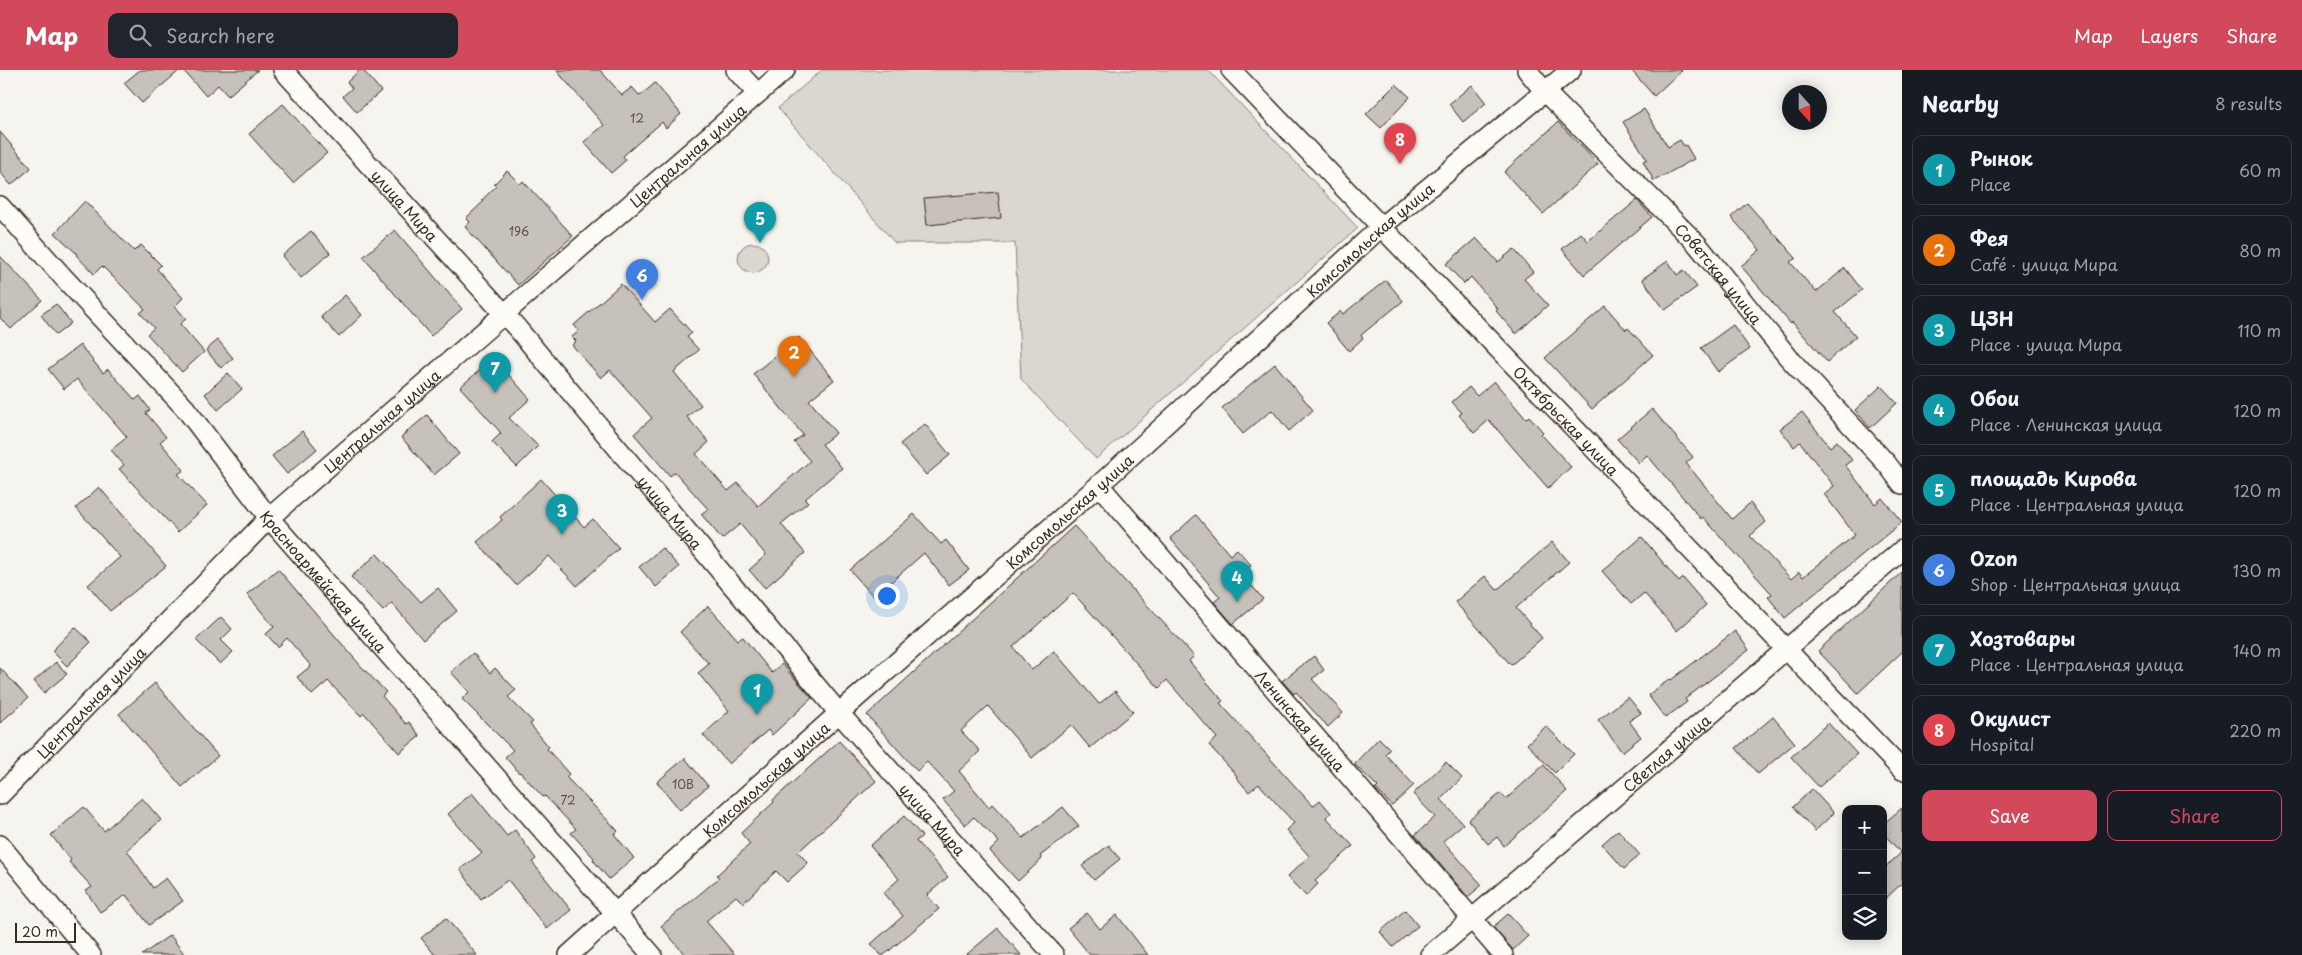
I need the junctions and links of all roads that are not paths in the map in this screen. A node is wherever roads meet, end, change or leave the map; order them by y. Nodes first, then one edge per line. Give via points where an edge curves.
1 (283, 70) edge
2 (736, 70) edge
3 (784, 70) edge
4 (1231, 70) edge
5 (1527, 70) edge
6 (1571, 70) edge
7 (1545, 92) junction
8 (757, 93) junction
9 (0, 206) edge
10 (1381, 227) junction
11 (503, 312) junction
12 (1902, 484) edge
13 (1099, 485) junction
14 (269, 518) junction
15 (1902, 550) edge
16 (1788, 650) junction
17 (839, 713) junction
18 (1902, 770) edge
19 (0, 795) edge
20 (0, 846) edge
21 (615, 914) junction
22 (1473, 920) junction
23 (91, 955) edge
24 (569, 955) edge
25 (652, 955) edge
26 (1054, 955) edge
27 (1430, 955) edge
28 (1503, 955) edge

1 - 11 street, улица Мира
2 - 8 street
3 - 8 street, Центральная улица
4 - 10 street, Октябрьская улица
5 - 7 street, Советская улица
6 - 7 street, Комсомольская улица
7 - 10 street, Комсомольская улица
7 - 12 street, Советская улица via 1697,244 1788,357
8 - 11 street, Центральная улица
9 - 14 street, Красноармейская улица via 185,408
10 - 13 street, Комсомольская улица
10 - 16 street, Октябрьская улица
11 - 14 street, Центральная улица
11 - 17 street, улица Мира
13 - 17 street, Комсомольская улица
13 - 22 street, Ленинская улица
14 - 19 street, Центральная улица
14 - 21 street, Красноармейская улица
15 - 16 street, Светлая улица
16 - 18 street, Октябрьская улица
16 - 22 street, Светлая улица
17 - 21 street, Комсомольская улица
17 - 26 street, улица Мира
20 - 23 street
21 - 24 street, Комсомольская улица
21 - 25 street, Красноармейская улица
22 - 27 street, Светлая улица
22 - 28 street, Ленинская улица

